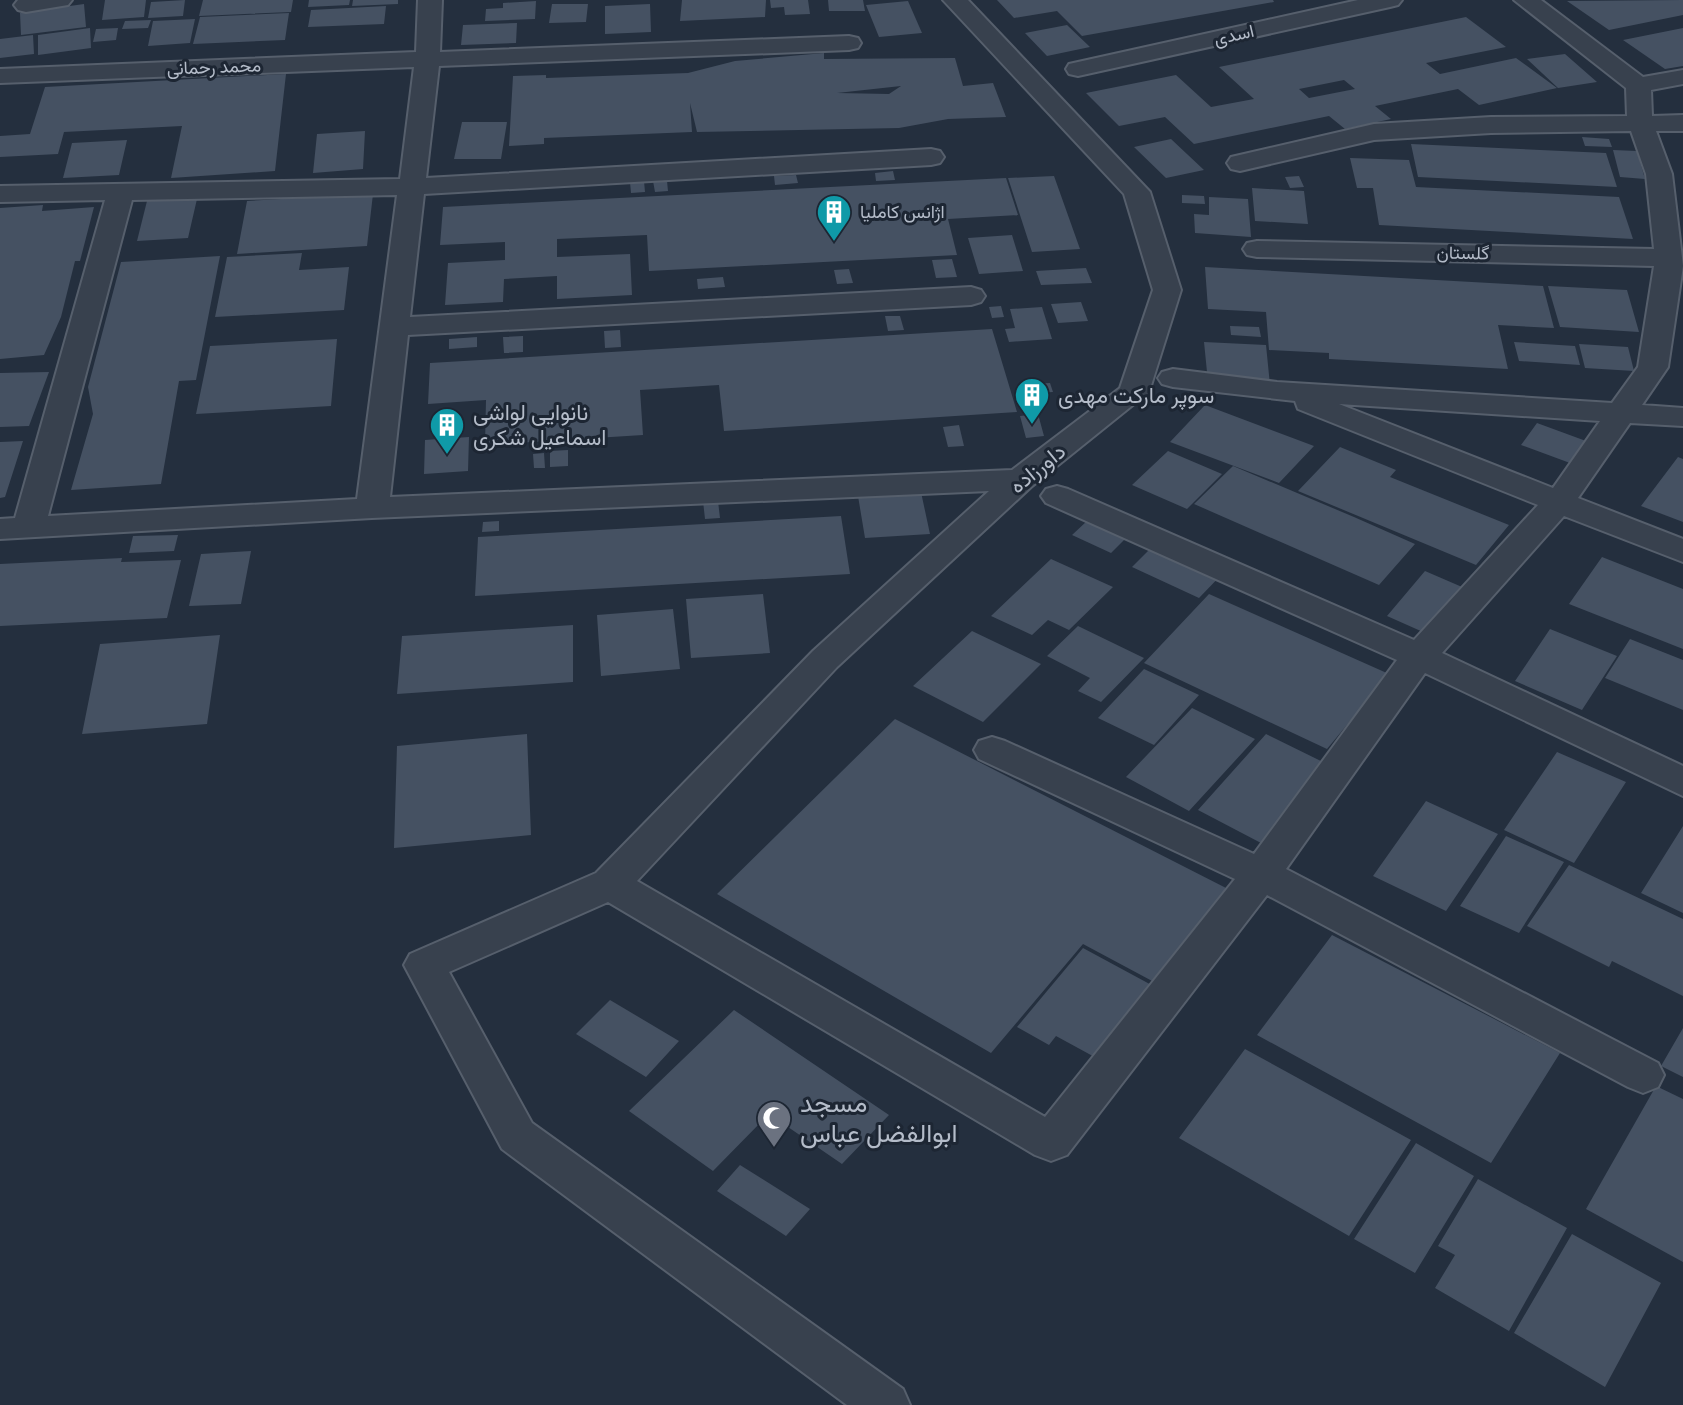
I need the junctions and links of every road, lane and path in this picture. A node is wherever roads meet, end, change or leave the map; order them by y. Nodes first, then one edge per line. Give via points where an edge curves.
1 (60, 0) edge
2 (430, 0) edge
3 (955, 0) edge
4 (1390, 0) edge
5 (1526, 0) edge
6 (26, 5) dead end
7 (849, 43) dead end
8 (428, 57) junction
9 (1078, 69) dead end
10 (0, 76) edge
11 (1683, 77) edge
12 (1638, 85) junction
13 (1640, 121) junction
14 (1683, 123) edge
15 (931, 157) dead end
16 (1240, 163) dead end
17 (412, 187) junction
18 (121, 192) junction
19 (0, 194) edge
20 (1257, 249) dead end
21 (1676, 257) edge
22 (971, 296) dead end
23 (395, 327) junction
24 (1173, 378) dead end
25 (1277, 391) junction
26 (1621, 413) junction
27 (1683, 417) edge
28 (1020, 480) junction
29 (1057, 496) dead end
30 (1560, 501) junction
31 (372, 508) junction
32 (14, 528) edge
33 (1683, 551) edge
34 (1419, 656) junction
35 (992, 750) dead end
36 (1683, 782) edge
37 (1261, 874) junction
38 (610, 884) junction
39 (1643, 1075) dead end
40 (886, 1405) edge

1 - 6 street
2 - 8 street
3 - 28 street, داورزاده via 1137,192 1167,290 1134,392
4 - 9 street, اسدی
5 - 12 street
7 - 8 street, محمد رحمانی
8 - 10 street, محمد رحمانی
8 - 17 street
11 - 12 street
12 - 13 street
13 - 14 street
13 - 16 street via 1374,132
13 - 21 street via 1659,174
15 - 17 street
17 - 18 street
17 - 23 street
18 - 19 street
18 - 32 street
20 - 21 street, گلستان
21 - 26 street via 1653,367
22 - 23 street
23 - 31 street
24 - 25 street
25 - 26 street
25 - 30 street
26 - 27 street
26 - 30 street
28 - 31 street
28 - 38 street, داورزاده via 825,659
29 - 34 street
30 - 33 street
30 - 34 street
31 - 32 street
34 - 36 street
34 - 37 street
35 - 37 street
37 - 38 street via 1051,1142
37 - 39 street
38 - 40 street via 424,965 517,1136

